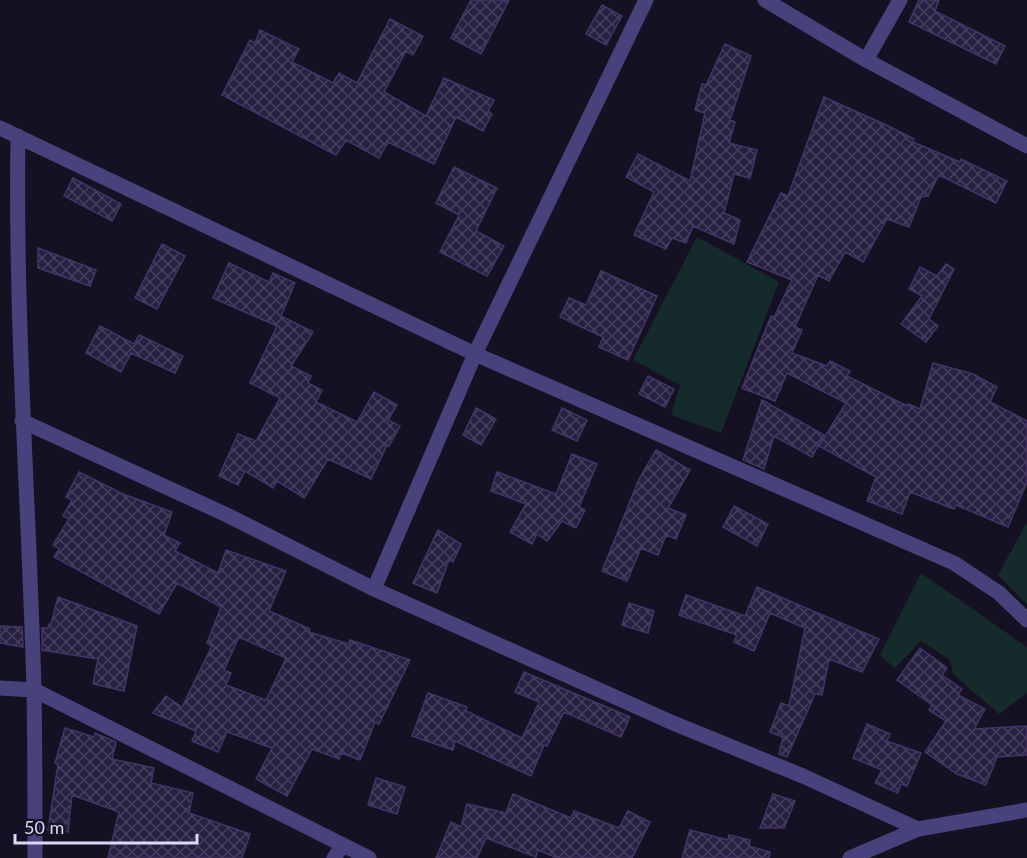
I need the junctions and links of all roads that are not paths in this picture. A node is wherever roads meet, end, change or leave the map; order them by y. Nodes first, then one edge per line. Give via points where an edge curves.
1 (646, 0) edge
2 (765, 0) edge
3 (900, 0) edge
4 (866, 60) junction
5 (0, 128) edge
6 (18, 136) junction
7 (1027, 146) edge
8 (475, 354) junction
9 (22, 421) junction
10 (374, 589) junction
11 (1027, 620) edge
12 (0, 688) edge
13 (33, 690) junction
14 (1027, 810) edge
15 (918, 829) junction
16 (343, 845) junction
17 (35, 858) edge
18 (334, 858) edge
19 (369, 858) edge
20 (850, 858) edge

1 - 8 street
2 - 4 street
3 - 4 street
4 - 7 street
5 - 6 street
6 - 8 street
6 - 9 street
8 - 10 street
8 - 11 street via 954,563 999,593
9 - 10 street via 227,515
9 - 13 street
10 - 15 street
12 - 13 street
13 - 16 street
13 - 17 street
14 - 15 street
15 - 20 street
16 - 18 street
16 - 19 street

